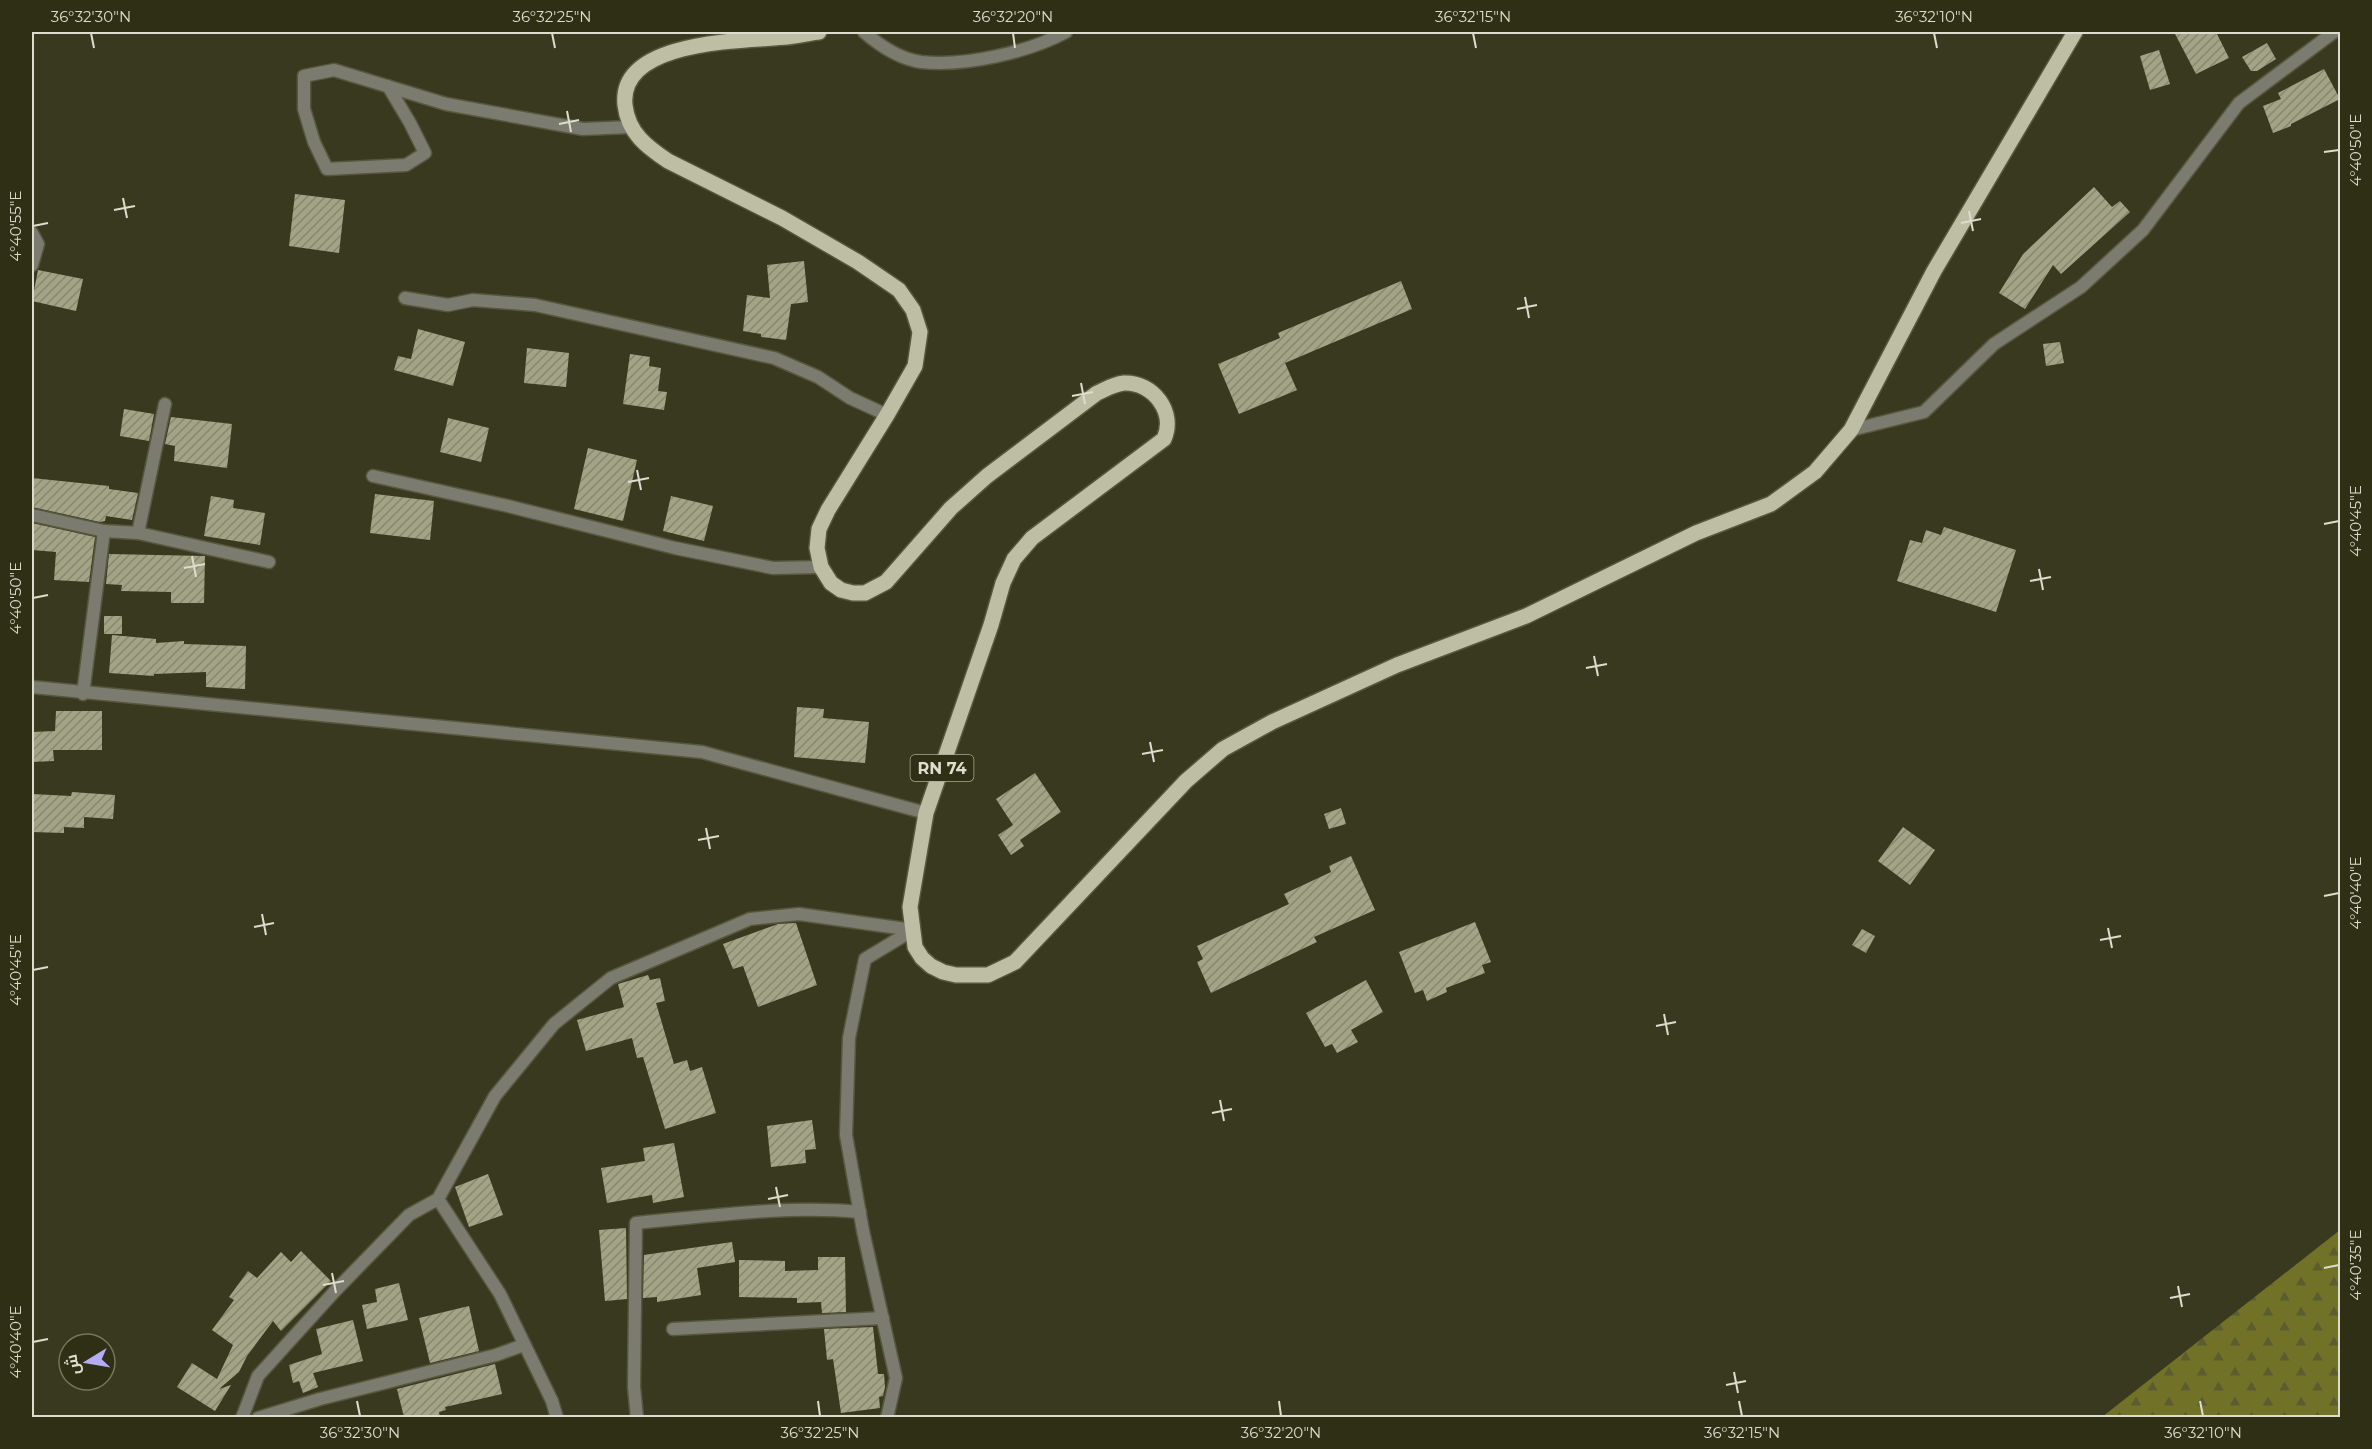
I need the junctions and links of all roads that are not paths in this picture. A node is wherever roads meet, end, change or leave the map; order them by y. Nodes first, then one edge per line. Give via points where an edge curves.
1 (819, 32) edge
2 (864, 32) edge
3 (1066, 32) edge
4 (2074, 32) edge
5 (2334, 32) edge
6 (388, 86) junction
7 (631, 127) junction
8 (32, 233) edge
9 (32, 265) edge
10 (405, 298) dead end
11 (165, 404) dead end
12 (887, 415) junction
13 (1851, 430) junction
14 (373, 476) dead end
15 (32, 515) edge
16 (104, 531) junction
17 (138, 533) junction
18 (269, 562) dead end
19 (821, 567) junction
20 (32, 687) edge
21 (83, 694) junction
22 (926, 813) junction
23 (913, 930) junction
24 (438, 1199) junction
25 (860, 1212) junction
26 (883, 1318) junction
27 (673, 1329) dead end
28 (524, 1345) junction
29 (242, 1418) edge
30 (258, 1418) edge
31 (557, 1418) edge
32 (637, 1418) edge
33 (887, 1418) edge

1 - 7 main road via 722,41 653,59 632,77 624,97
2 - 3 street via 880,46 919,62 972,62 1050,41
4 - 13 main road, RN 74 via 1934,271
5 - 13 street via 2239,103 2143,230 2081,287 1994,344 1924,412
6 - 6 street via 334,70 304,76 304,109 327,169 406,165 425,153
6 - 7 street via 446,104 583,129
7 - 12 main road via 638,138 668,161 782,218 899,290 913,310 920,332 915,366
8 - 9 street via 38,244
10 - 12 street via 448,305 473,300 535,305 774,358
11 - 17 street
12 - 19 main road via 819,529
13 - 23 main road, RN 74 via 1815,472 1771,504 1696,533 1526,616 1397,664 1272,722 1224,749 1186,781 1015,962 988,975 943,972 922,958 915,947
14 - 19 street via 773,568
15 - 16 street
16 - 17 street
16 - 21 street
17 - 18 street
19 - 22 main road, RN 74 via 841,590 865,593 876,589 951,508 987,476 1110,386 1140,385 1157,397 1167,415 1164,439 1032,538 1014,559
20 - 21 street
21 - 22 street via 702,752
22 - 23 main road, RN 74 via 910,907
23 - 24 street via 800,914 750,919 610,978 554,1024 495,1096
23 - 25 street via 865,959 849,1038 846,1135
24 - 28 street via 500,1294
24 - 29 street via 409,1215 258,1376
25 - 26 street
25 - 32 street via 769,1211 636,1223
26 - 27 street
26 - 33 street via 896,1378
28 - 30 street
28 - 31 street

